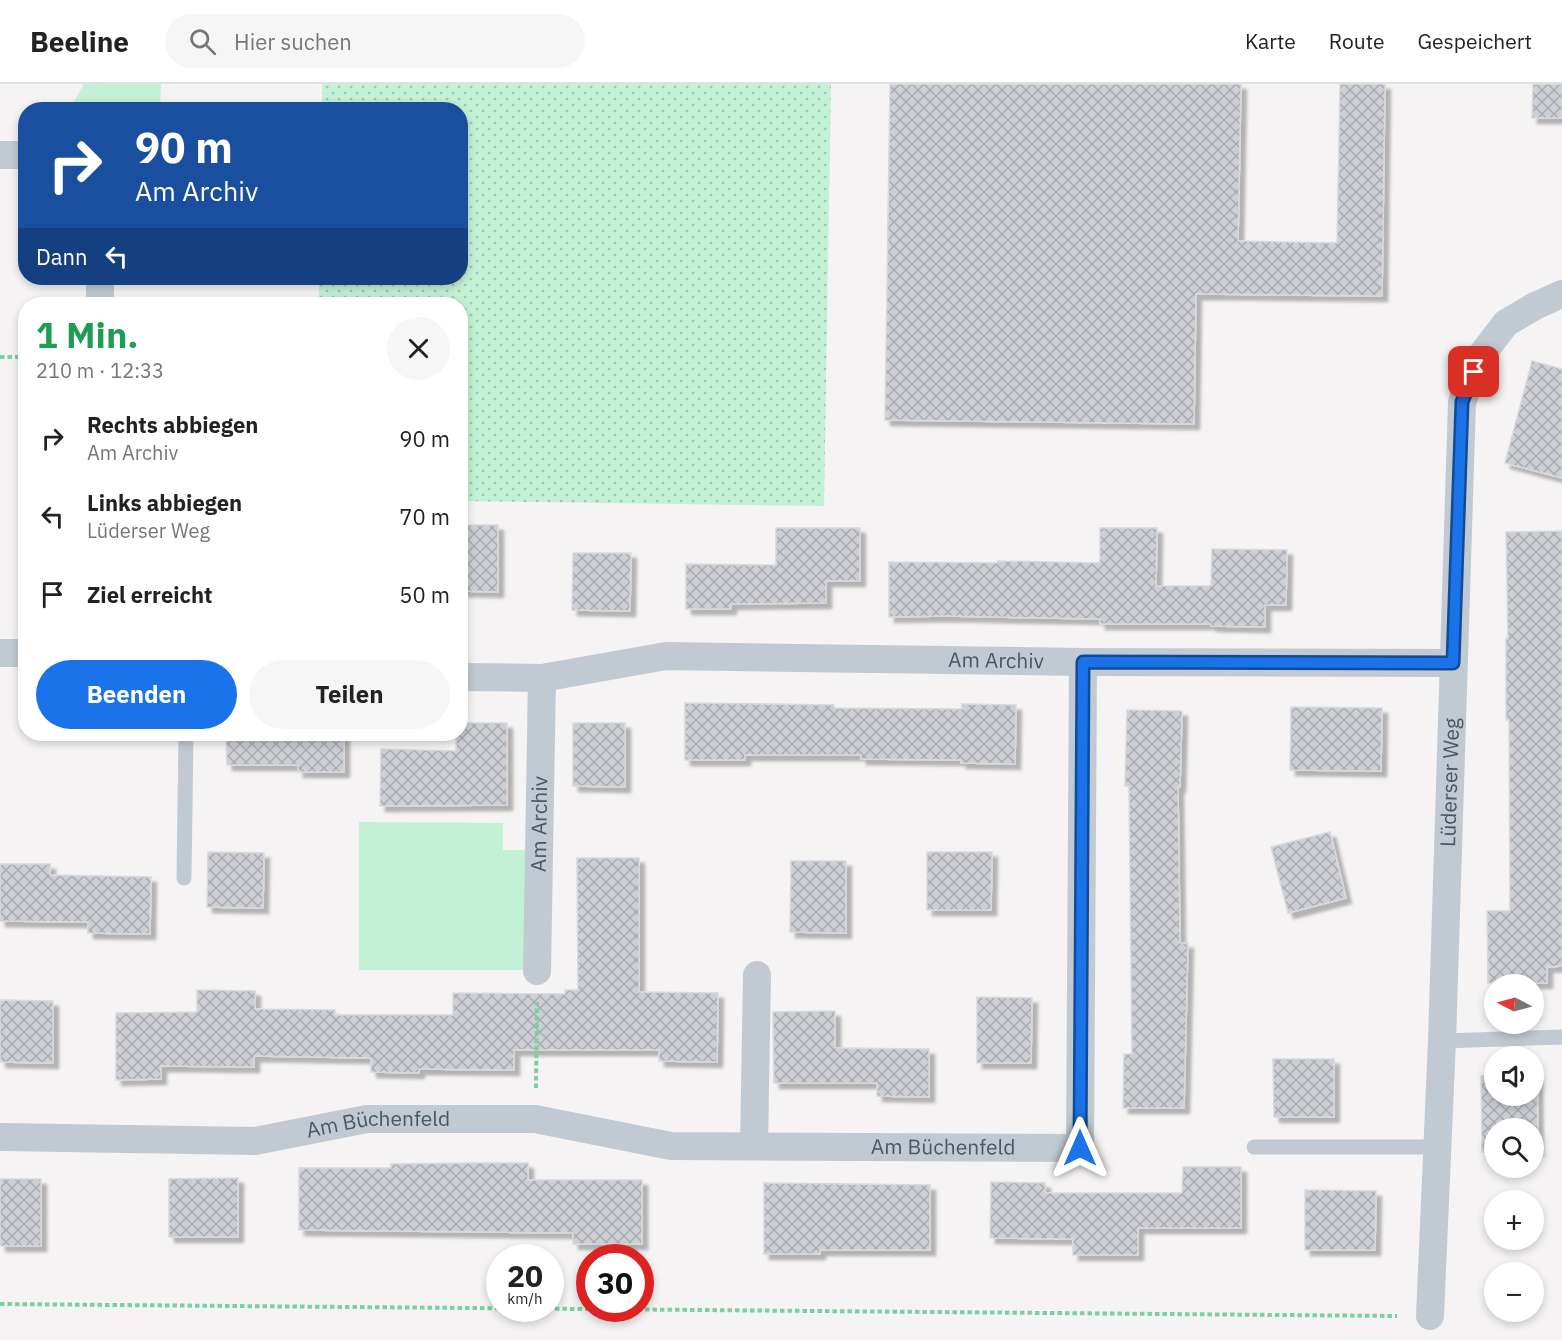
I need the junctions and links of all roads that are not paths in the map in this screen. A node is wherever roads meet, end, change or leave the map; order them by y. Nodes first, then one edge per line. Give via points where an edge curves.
1 (0, 155) edge
2 (18, 155) edge
3 (1562, 294) edge
4 (0, 653) edge
5 (18, 653) edge
6 (1083, 662) junction
7 (1453, 663) junction
8 (468, 677) edge
9 (542, 678) junction
10 (186, 741) edge
11 (184, 878) dead end
12 (537, 971) road end
13 (757, 975) dead end
14 (1562, 1037) edge
15 (1442, 1041) junction
16 (0, 1137) edge
17 (754, 1146) junction
18 (1254, 1147) dead end
19 (1437, 1147) junction
20 (1430, 1316) road end

1 - 2 street
3 - 7 street, Lüderser Weg via 1506,322 1480,357 1462,402
4 - 5 street
6 - 7 street, Am Archiv
6 - 9 street, Am Archiv via 666,656
6 - 17 street, Am Büchenfeld via 1080,1148
7 - 15 street, Lüderser Weg
8 - 9 street, Am Archiv
9 - 12 street, Am Archiv
10 - 11 lane
13 - 17 street
14 - 15 lane
15 - 19 street, Lüderser Weg
16 - 17 street, Am Büchenfeld via 255,1141 367,1119 535,1119 671,1146
18 - 19 lane
19 - 20 street, Lüderser Weg

